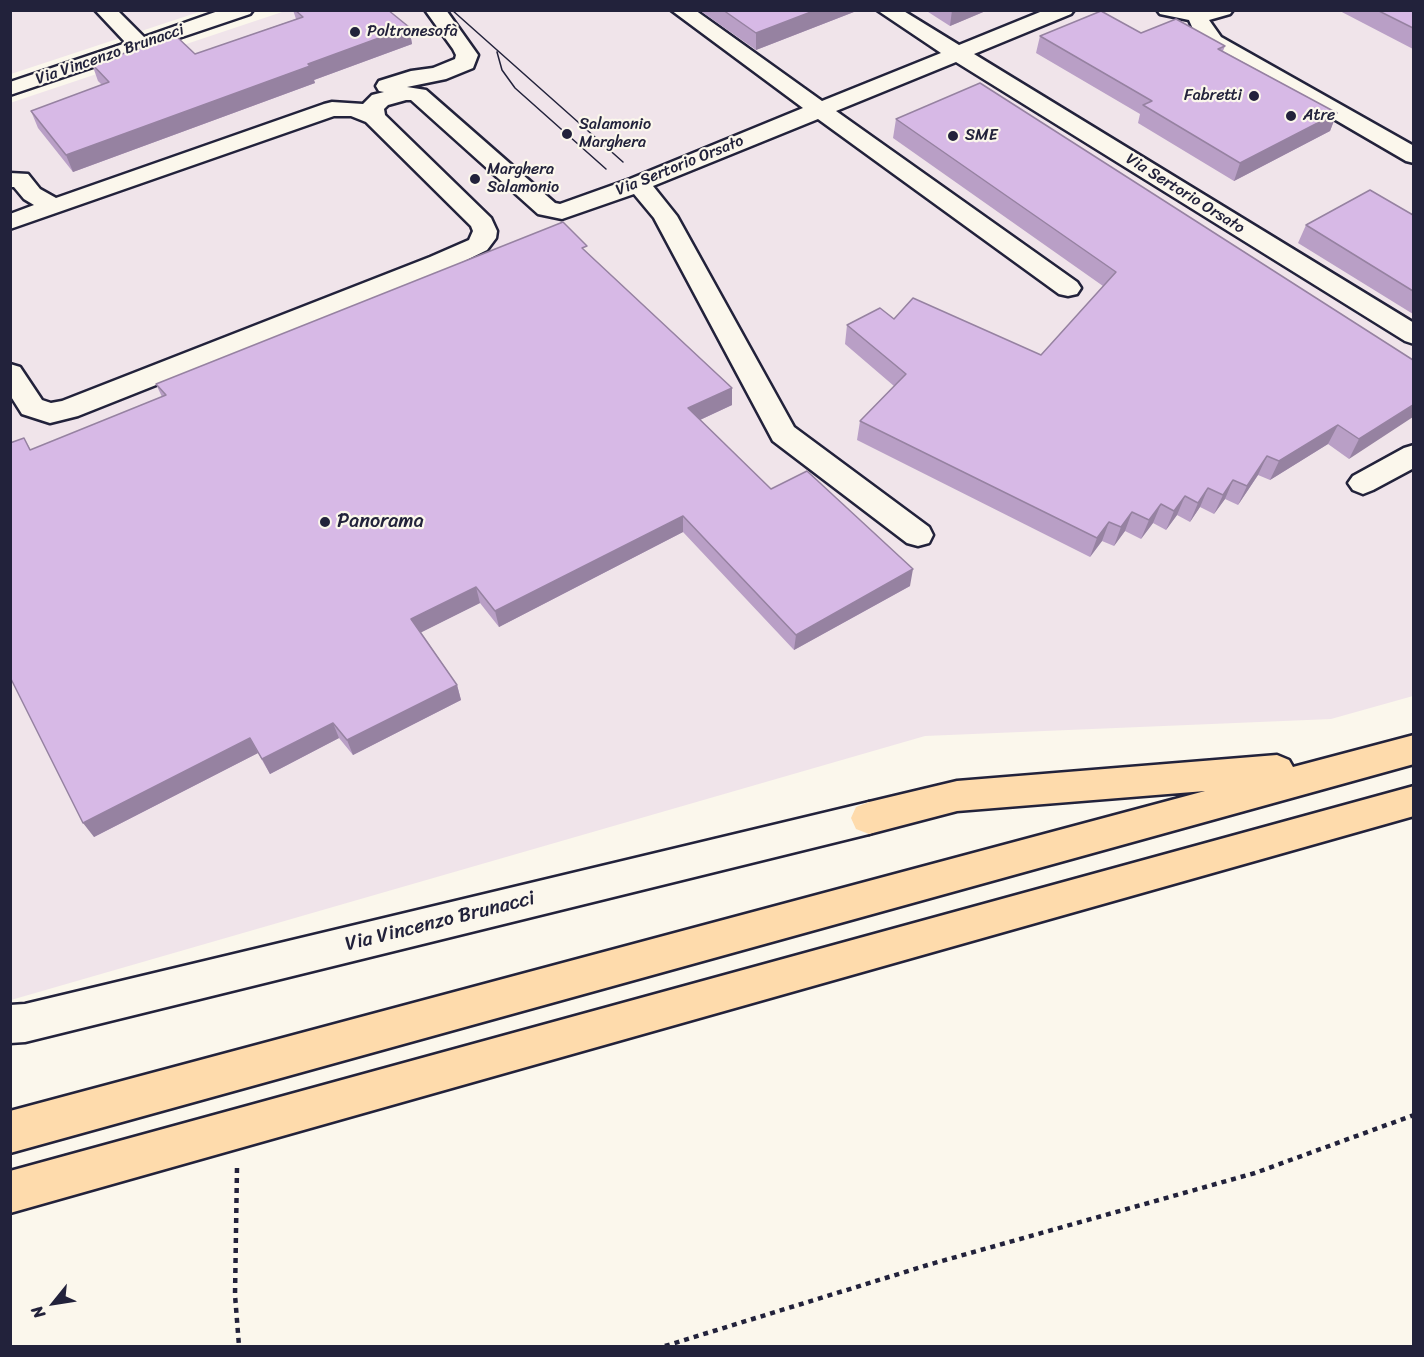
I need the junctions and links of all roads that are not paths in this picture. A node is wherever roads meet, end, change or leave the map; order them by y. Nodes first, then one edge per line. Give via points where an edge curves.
1 (105, 10) edge
2 (243, 10) edge
3 (435, 10) edge
4 (681, 10) edge
5 (887, 10) edge
6 (1064, 10) edge
7 (1167, 10) edge
8 (1223, 10) edge
9 (1198, 16) junction
10 (140, 45) junction
11 (956, 54) junction
12 (438, 74) junction
13 (10, 89) edge
14 (430, 106) junction
15 (332, 109) junction
16 (819, 110) junction
17 (374, 117) junction
18 (1413, 156) edge
19 (14, 179) edge
20 (638, 184) junction
21 (57, 206) junction
22 (10, 222) edge
23 (1068, 288) dead end
24 (1413, 335) edge
25 (10, 373) edge
26 (1413, 455) edge
27 (1413, 469) edge
28 (918, 535) dead end
29 (1413, 749) edge
30 (1357, 764) junction
31 (1413, 801) edge
32 (869, 818) joint
33 (15, 1025) edge
34 (10, 1132) edge
35 (10, 1192) edge

1 - 10 street
2 - 10 street, Via Vincenzo Brunacci
3 - 12 street via 467,58 460,66
4 - 16 street
5 - 11 street, Via Sertorio Orsato
6 - 11 street, Via Sertorio Orsato
7 - 9 street
8 - 9 street
9 - 18 street via 1200,25 1214,41
10 - 13 street, Via Vincenzo Brunacci
11 - 16 street, Via Sertorio Orsato
11 - 24 street, Via Sertorio Orsato
12 - 14 street via 424,88
12 - 15 street via 411,78
14 - 17 street, Via Sertorio Orsato via 414,94 396,95 372,107
14 - 20 street, Via Sertorio Orsato via 552,211 568,211
15 - 17 street via 356,109
15 - 21 street
16 - 20 street, Via Sertorio Orsato
16 - 23 street
17 - 25 street via 482,223 484,238 478,244 439,263 60,411 44,412 32,407
19 - 21 street via 32,194
20 - 28 street via 665,216 783,434
21 - 22 street
26 - 27 street via 1368,480
29 - 30 main road
30 - 32 main road via 957,796
30 - 34 main road
31 - 35 main road
32 - 33 street, Via Vincenzo Brunacci

